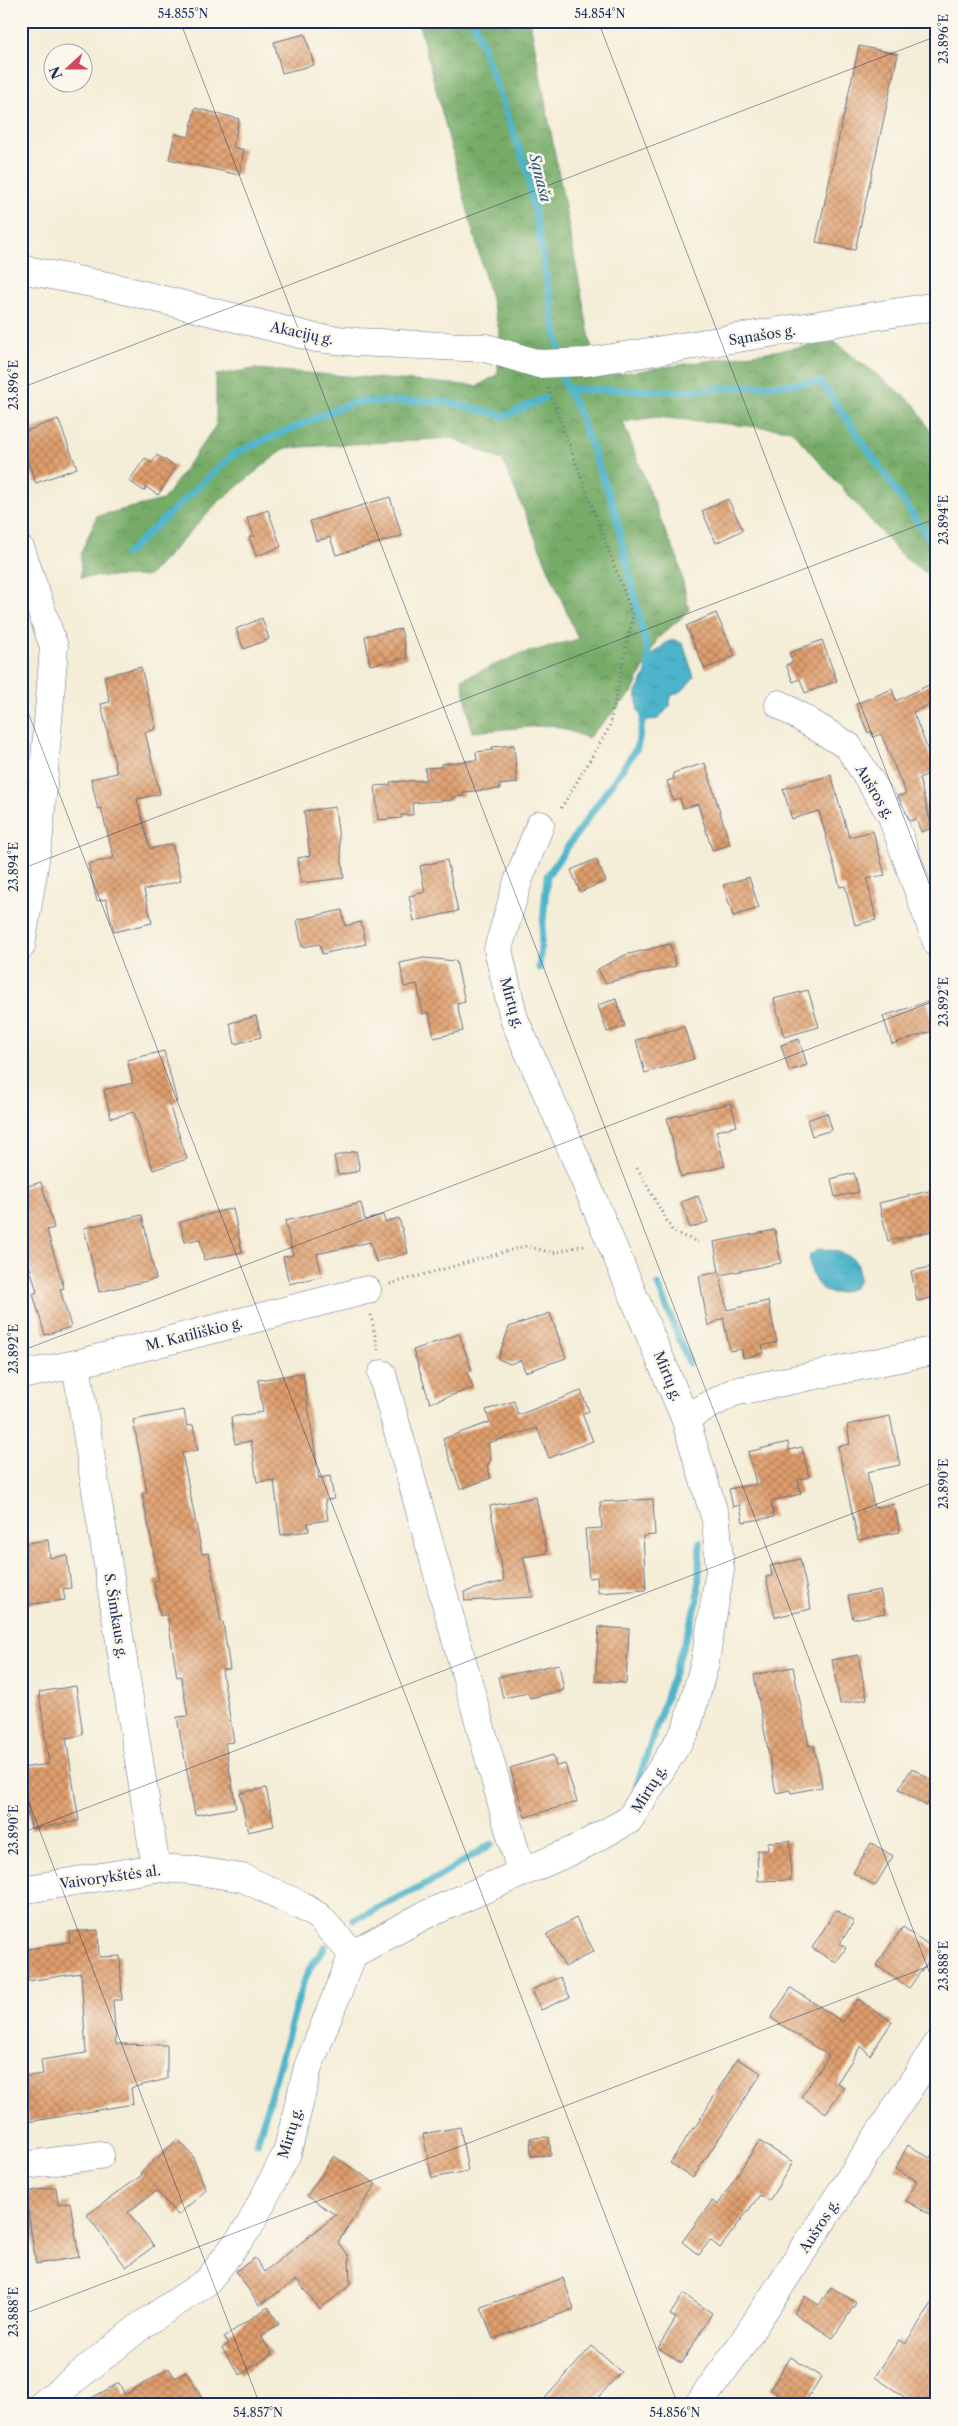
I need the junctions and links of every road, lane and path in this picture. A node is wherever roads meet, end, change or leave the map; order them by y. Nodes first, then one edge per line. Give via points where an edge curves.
1 (112, 21) edge
2 (117, 24) dead end
3 (21, 269) edge
4 (937, 306) edge
5 (587, 362) joint
6 (539, 364) junction
7 (21, 550) edge
8 (779, 704) dead end
9 (540, 825) joint
10 (937, 943) edge
11 (21, 946) edge
12 (637, 1168) dead end
13 (609, 1239) junction
14 (698, 1242) dead end
15 (367, 1290) junction
16 (937, 1350) edge
17 (76, 1364) junction
18 (382, 1374) joint
19 (21, 1375) edge
20 (685, 1418) junction
21 (156, 1868) junction
22 (521, 1872) junction
23 (21, 1890) edge
24 (353, 1954) junction
25 (937, 2046) edge
26 (100, 2155) dead end
27 (21, 2166) edge
28 (42, 2405) edge
29 (698, 2405) edge

1 - 2 path
3 - 6 street, Akacijų g. via 112,287 316,338 486,348
4 - 5 street, Sąnašos g.
5 - 6 street, Akacijų g.
6 - 9 path via 633,616 609,728 558,812
7 - 11 street via 54,646 39,835
8 - 10 street, Aušros g. via 848,746 891,814
9 - 13 street, Mirtų g. via 518,881 498,949 514,1019
12 - 14 path via 673,1232
13 - 15 path via 553,1253 526,1246
13 - 20 street, Mirtų g.
15 - 17 street, M. Katiliškio g.
15 - 18 path
16 - 20 street via 734,1392
17 - 19 street, M. Katiliškio g.
17 - 21 street, S. Šimkaus g.
18 - 22 street
20 - 22 street, Mirtų g. via 716,1520 720,1570 705,1662 686,1730 629,1820 576,1849
21 - 23 street, Vaivorykštės al.
21 - 24 street, Vaivorykštės al. via 243,1878 318,1916
22 - 24 street, Mirtų g. via 423,1916
24 - 28 street, Mirtų g. via 308,2067 287,2152 249,2227 208,2281 142,2325
25 - 29 street, Aušros g. via 738,2350
26 - 27 street

